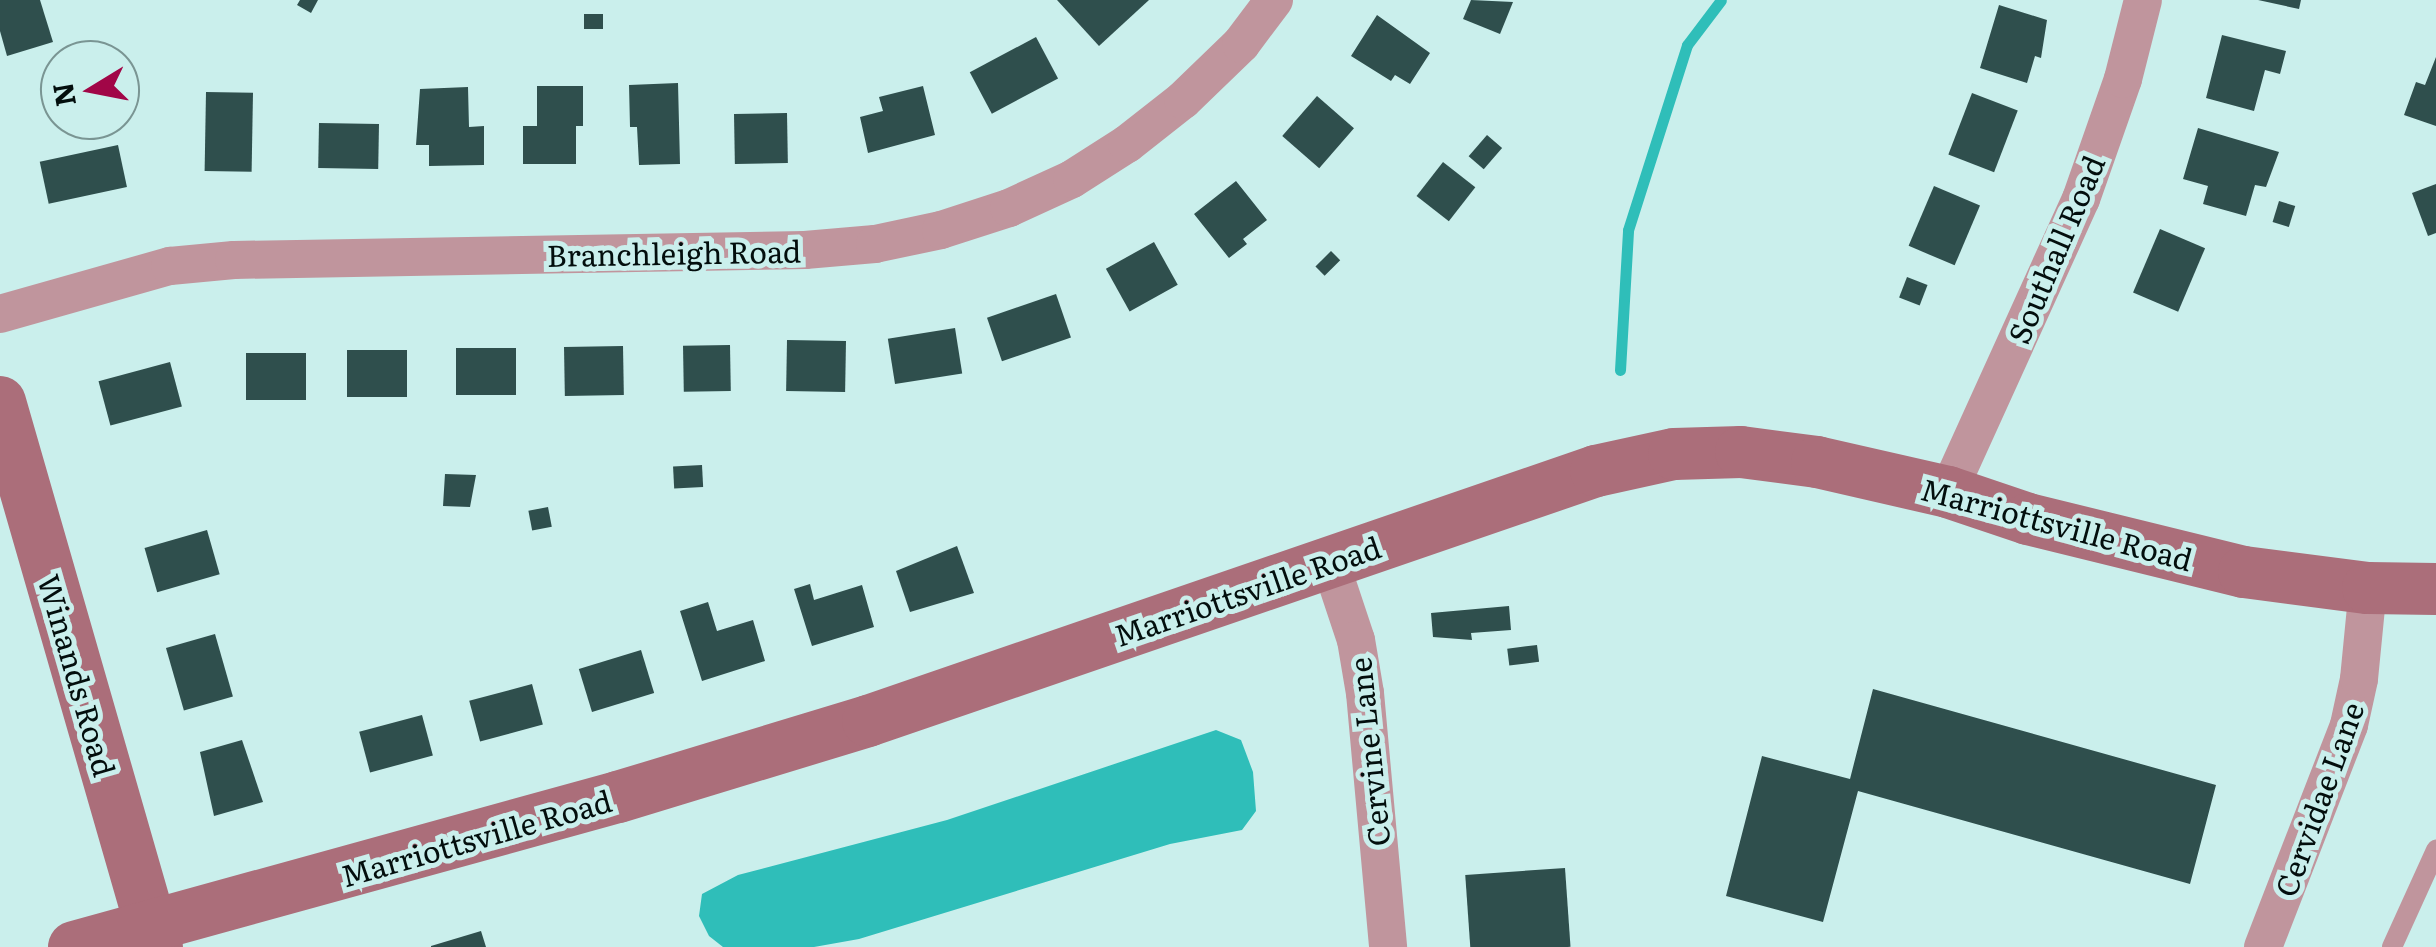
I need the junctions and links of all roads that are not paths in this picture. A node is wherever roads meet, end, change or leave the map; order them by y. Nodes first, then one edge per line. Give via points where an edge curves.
1 (1274, 0) edge
2 (2144, 0) edge
3 (0, 314) edge
4 (0, 402) edge
5 (1948, 492) junction
6 (1330, 562) junction
7 (2368, 588) junction
8 (2436, 589) edge
9 (2436, 850) edge
10 (154, 937) edge
11 (74, 947) edge
12 (1388, 947) edge
13 (2264, 947) edge
14 (2392, 947) edge

1 - 3 street, Branchleigh Road via 1218,66 1127,144 1009,208 941,230 806,250 170,266
2 - 5 street, Southall Road via 2081,199
4 - 10 main road, Winands Road
5 - 6 main road, Marriottsville Road via 1817,462 1741,452 1674,454 1596,471
5 - 7 main road, Marriottsville Road via 2028,519 2244,572
6 - 10 main road, Marriottsville Road via 868,721
6 - 12 street, Cervine Lane via 1365,692
7 - 8 main road, Marriottsville Road
7 - 13 street, Cervidae Lane via 2349,725
9 - 14 lane
10 - 11 main road, Marriottsville Road

